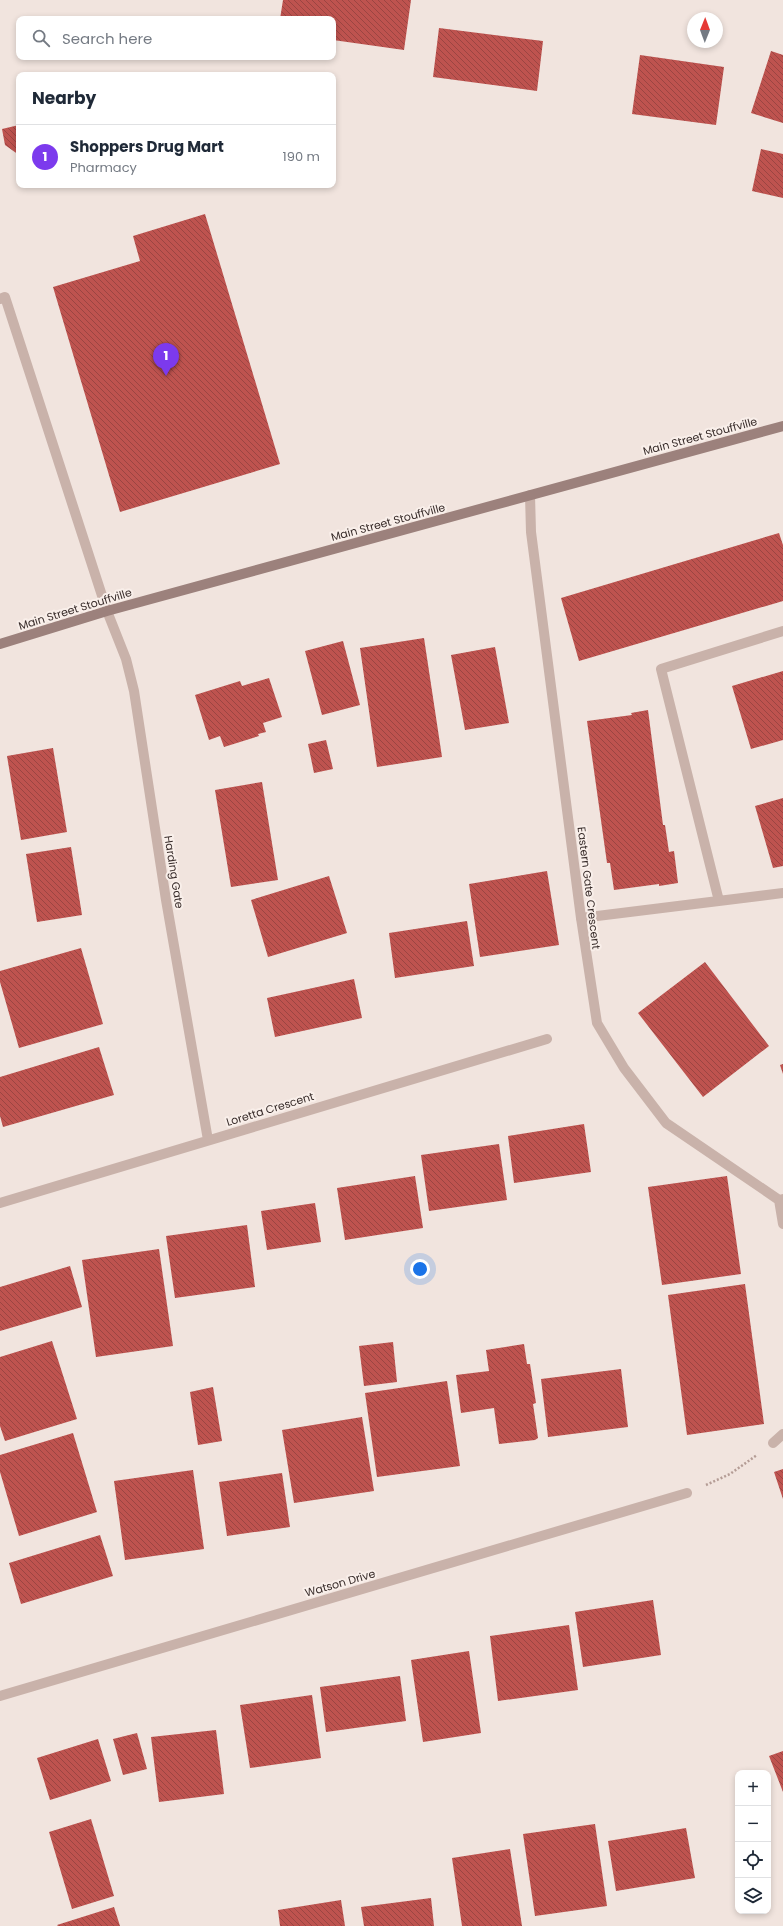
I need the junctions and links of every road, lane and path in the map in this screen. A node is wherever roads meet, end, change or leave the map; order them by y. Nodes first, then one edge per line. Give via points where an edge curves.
1 (0, 299) edge
2 (783, 426) edge
3 (530, 495) junction
4 (107, 611) junction
5 (783, 631) edge
6 (0, 644) edge
7 (783, 893) edge
8 (719, 901) junction
9 (581, 918) junction
10 (546, 1039) dead end
11 (208, 1140) junction
12 (781, 1200) edge
13 (0, 1203) edge
14 (783, 1224) edge
15 (783, 1434) edge
16 (773, 1443) joint
17 (687, 1493) joint
18 (0, 1696) edge

1 - 4 street, Harding Gate via 5,297
2 - 3 main road, Main Street Stouffville
3 - 4 main road, Main Street Stouffville
3 - 9 street, Eastern Gate Crescent via 531,532
4 - 6 main road, Main Street Stouffville
4 - 11 street, Harding Gate via 126,660 134,691 165,893
5 - 8 street via 661,669
7 - 8 street
8 - 9 street
9 - 12 street, Eastern Gate Crescent via 597,1023 624,1068 666,1123
10 - 11 street, Loretta Crescent
11 - 13 street, Loretta Crescent
12 - 14 street
15 - 16 street
16 - 17 path via 730,1474
17 - 18 street, Watson Drive

